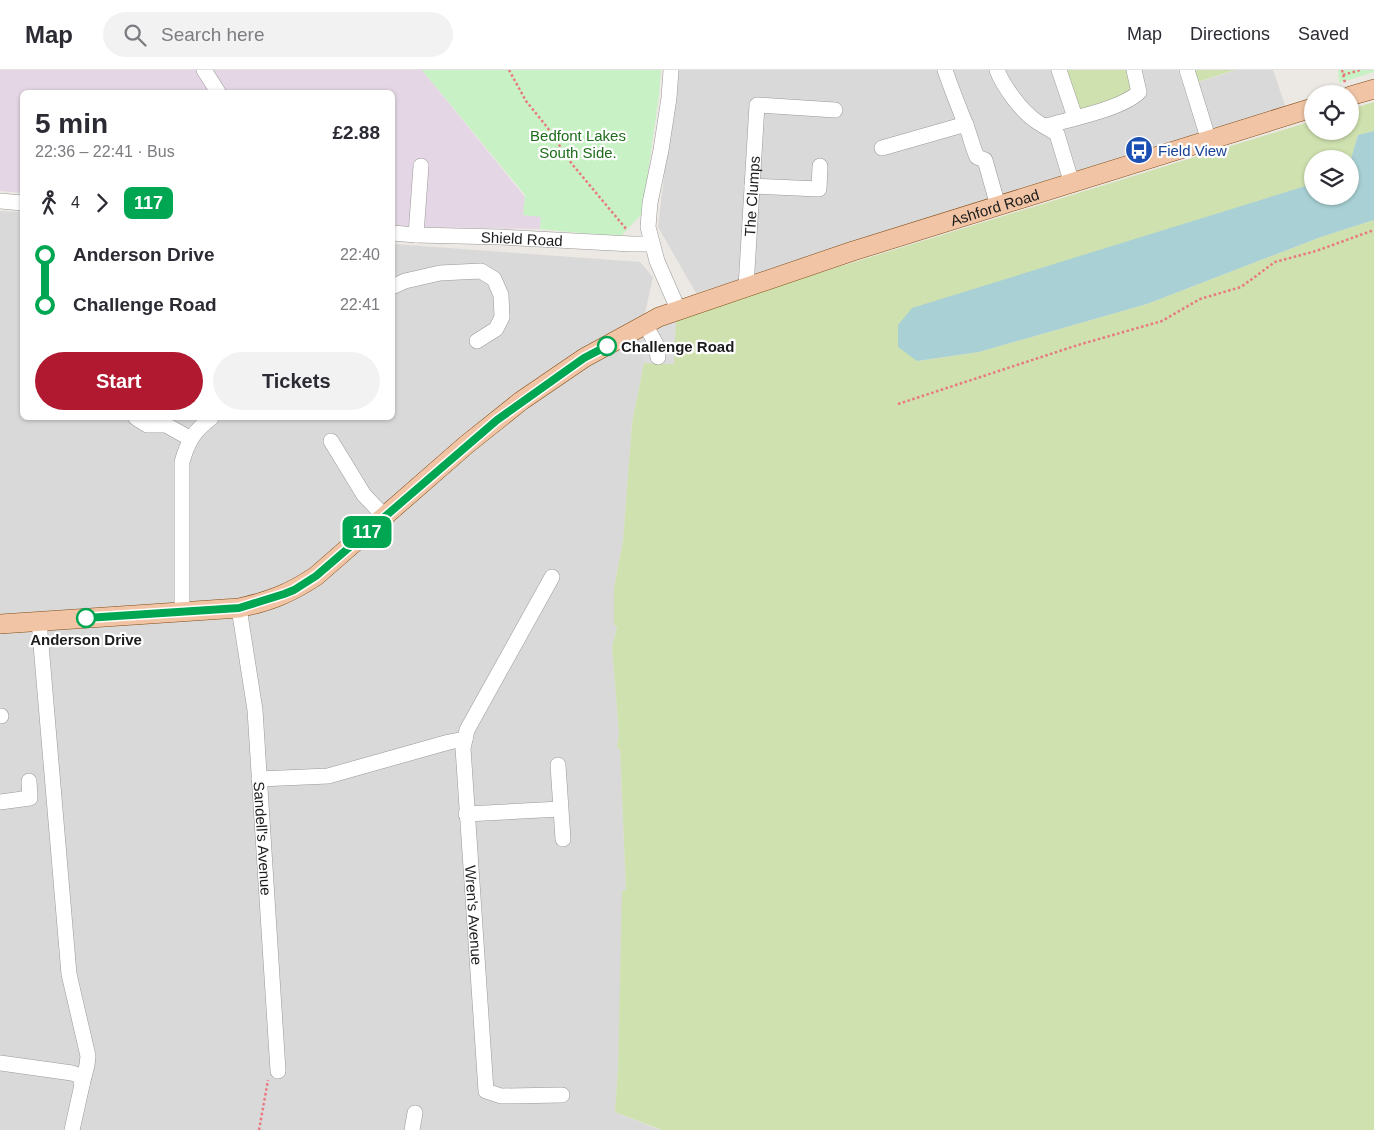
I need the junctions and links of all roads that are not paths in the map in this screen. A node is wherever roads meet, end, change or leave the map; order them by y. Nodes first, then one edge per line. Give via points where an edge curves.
1 (204, 70) edge
2 (671, 70) edge
3 (945, 70) edge
4 (997, 70) edge
5 (1059, 70) edge
6 (1134, 70) edge
7 (1187, 70) edge
8 (1374, 89) edge
9 (217, 90) edge
10 (1359, 93) edge
11 (835, 110) dead end
12 (1304, 111) edge
13 (1075, 117) junction
14 (966, 124) junction
15 (1046, 126) junction
16 (1209, 141) junction
17 (882, 148) dead end
18 (421, 166) dead end
19 (820, 166) dead end
20 (1072, 184) junction
21 (752, 186) junction
22 (0, 201) edge
23 (20, 203) edge
24 (998, 206) junction
25 (395, 233) edge
26 (416, 235) junction
27 (652, 244) junction
28 (395, 286) edge
29 (746, 287) junction
30 (678, 309) junction
31 (646, 324) junction
32 (477, 341) dead end
33 (658, 357) dead end
34 (139, 420) edge
35 (209, 420) edge
36 (191, 439) junction
37 (331, 441) dead end
38 (385, 517) junction
39 (552, 577) dead end
40 (239, 608) junction
41 (182, 612) junction
42 (39, 621) junction
43 (0, 624) edge
44 (465, 739) junction
45 (558, 765) dead end
46 (260, 779) junction
47 (29, 782) dead end
48 (0, 802) edge
49 (560, 809) junction
50 (466, 814) junction
51 (563, 838) dead end
52 (0, 1063) edge
53 (278, 1071) road end
54 (82, 1085) junction
55 (562, 1095) dead end
56 (415, 1113) dead end
57 (72, 1130) edge
58 (412, 1130) edge

1 - 9 street
2 - 27 street via 661,150 650,203 648,227
3 - 14 street
4 - 15 street via 1025,110
5 - 13 street
6 - 13 street via 1139,92 1134,97
7 - 16 street
8 - 10 main road
11 - 21 street, The Clumps via 757,105
12 - 16 main road, Ashford Road
13 - 15 street
14 - 17 street
14 - 24 street via 977,157 985,160
15 - 20 street via 1057,134
16 - 20 main road, Ashford Road
18 - 26 street
19 - 21 street via 819,189
20 - 24 main road, Ashford Road
21 - 29 street, The Clumps
22 - 23 street
24 - 29 main road, Ashford Road
25 - 26 street, Shield Road
26 - 27 street, Shield Road
27 - 30 street
28 - 32 street via 440,273 480,271 494,279 501,295 502,317 496,329
29 - 30 main road, Ashford Road
30 - 31 main road, Ashford Road
31 - 33 street via 656,344
31 - 38 main road, Ashford Road via 584,358 521,401
34 - 36 street via 147,425 166,425
35 - 36 street
36 - 41 street via 182,462
37 - 38 street via 364,494
38 - 40 main road, Ashford Road via 316,576 294,590
39 - 44 street, Wren's Avenue
40 - 41 main road, Ashford Road
40 - 46 street, Sandell's Avenue via 255,710
41 - 42 main road, Ashford Road
42 - 43 main road, Ashford Road
42 - 54 street via 68,967 88,1056
44 - 46 street via 328,776
44 - 50 street, Wren's Avenue
45 - 49 street
46 - 53 street, Sandell's Avenue
47 - 48 street via 30,798
49 - 50 street
49 - 51 street
50 - 55 street, Wren's Avenue via 486,1091 501,1096
52 - 54 street via 72,1072 80,1076
54 - 57 street
56 - 58 street

